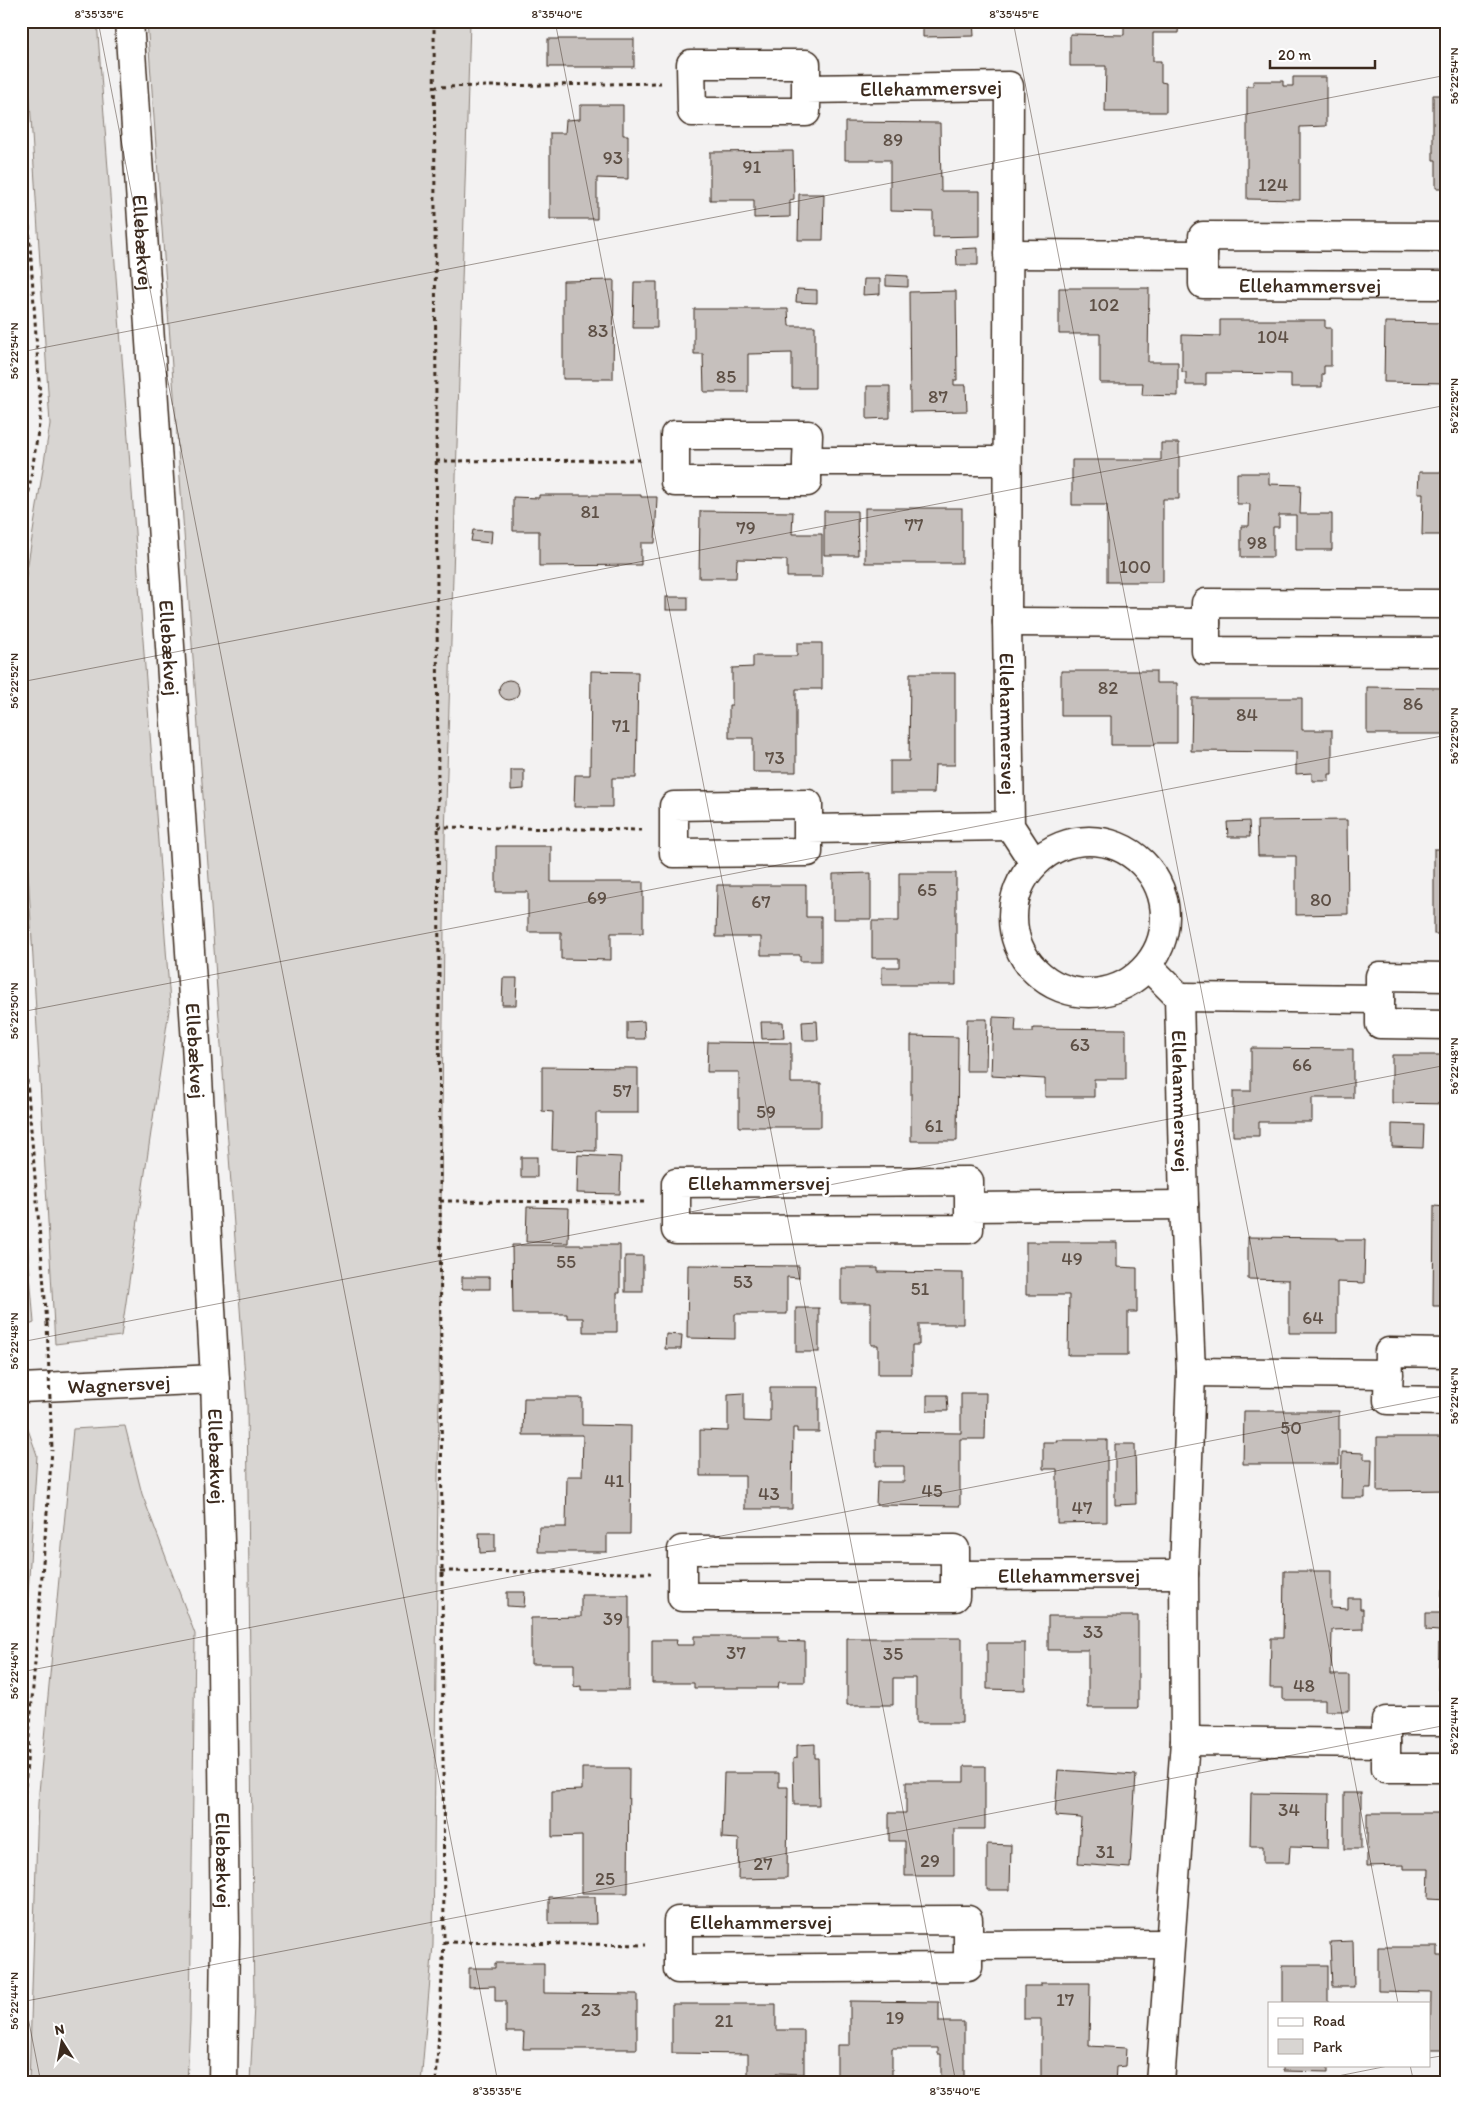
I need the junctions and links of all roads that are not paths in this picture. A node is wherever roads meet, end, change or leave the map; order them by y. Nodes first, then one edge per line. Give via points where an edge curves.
1 (129, 21) edge
2 (806, 89) junction
3 (1447, 237) edge
4 (1008, 254) junction
5 (1203, 255) junction
6 (1447, 285) edge
7 (807, 460) junction
8 (1007, 461) junction
9 (1447, 604) edge
10 (1006, 622) junction
11 (1206, 623) junction
12 (1447, 652) edge
13 (1010, 826) junction
14 (808, 829) junction
15 (1034, 863) junction
16 (1148, 966) junction
17 (1447, 977) edge
18 (1179, 997) junction
19 (1380, 999) junction
20 (1447, 1025) edge
21 (1184, 1205) junction
22 (969, 1207) junction
23 (1447, 1353) edge
24 (1190, 1372) junction
25 (1389, 1374) junction
26 (215, 1379) junction
27 (21, 1388) edge
28 (1447, 1401) edge
29 (955, 1574) junction
30 (1184, 1574) junction
31 (1447, 1721) edge
32 (1185, 1741) junction
33 (1386, 1742) junction
34 (1447, 1768) edge
35 (1169, 1944) junction
36 (968, 1945) junction
37 (223, 2083) edge
38 (1160, 2083) edge

1 - 26 street, Ellebækvej via 195,1023
2 - 2 street via 806,112 692,112 691,64 806,64
2 - 4 street, Ellehammersvej via 1009,86
3 - 5 street, Ellehammersvej via 1203,236
4 - 5 street
4 - 8 street, Ellehammersvej
5 - 6 street, Ellehammersvej via 1203,284
7 - 7 street via 807,482 675,482 675,434 808,435
7 - 8 street
8 - 10 street, Ellehammersvej
9 - 11 street via 1206,603
10 - 11 street, Ellehammersvej
10 - 13 street, Ellehammersvej
11 - 12 street via 1206,651
13 - 14 street, Ellehammersvej
13 - 15 street, Ellehammersvej
14 - 14 street via 808,852 674,854 674,806 808,804
15 - 16 street via 1058,846 1087,840 1116,844 1141,860 1158,884 1166,912 1162,941
15 - 16 street via 1016,888 1011,919 1018,949 1036,974 1063,990 1094,994 1124,986
16 - 18 street
17 - 19 street via 1380,976
18 - 19 street
18 - 21 street, Ellehammersvej
19 - 20 street via 1380,1024
21 - 22 street
21 - 24 street, Ellehammersvej
22 - 22 street, Ellehammersvej via 969,1228 676,1230 676,1183 968,1181
23 - 25 street via 1389,1352
24 - 25 street
24 - 30 street, Ellehammersvej
25 - 28 street via 1388,1400
26 - 27 street, Wagnersvej
26 - 37 street, Ellebækvej via 221,1575 225,1938
29 - 29 street via 955,1596 682,1597 682,1550 955,1549
29 - 30 street, Ellehammersvej
30 - 32 street, Ellehammersvej
31 - 33 street via 1386,1720
32 - 33 street
32 - 35 street, Ellehammersvej
33 - 34 street via 1386,1768
35 - 36 street
35 - 38 street, Ellehammersvej
36 - 36 street, Ellehammersvej via 968,1967 678,1969 678,1921 968,1920

